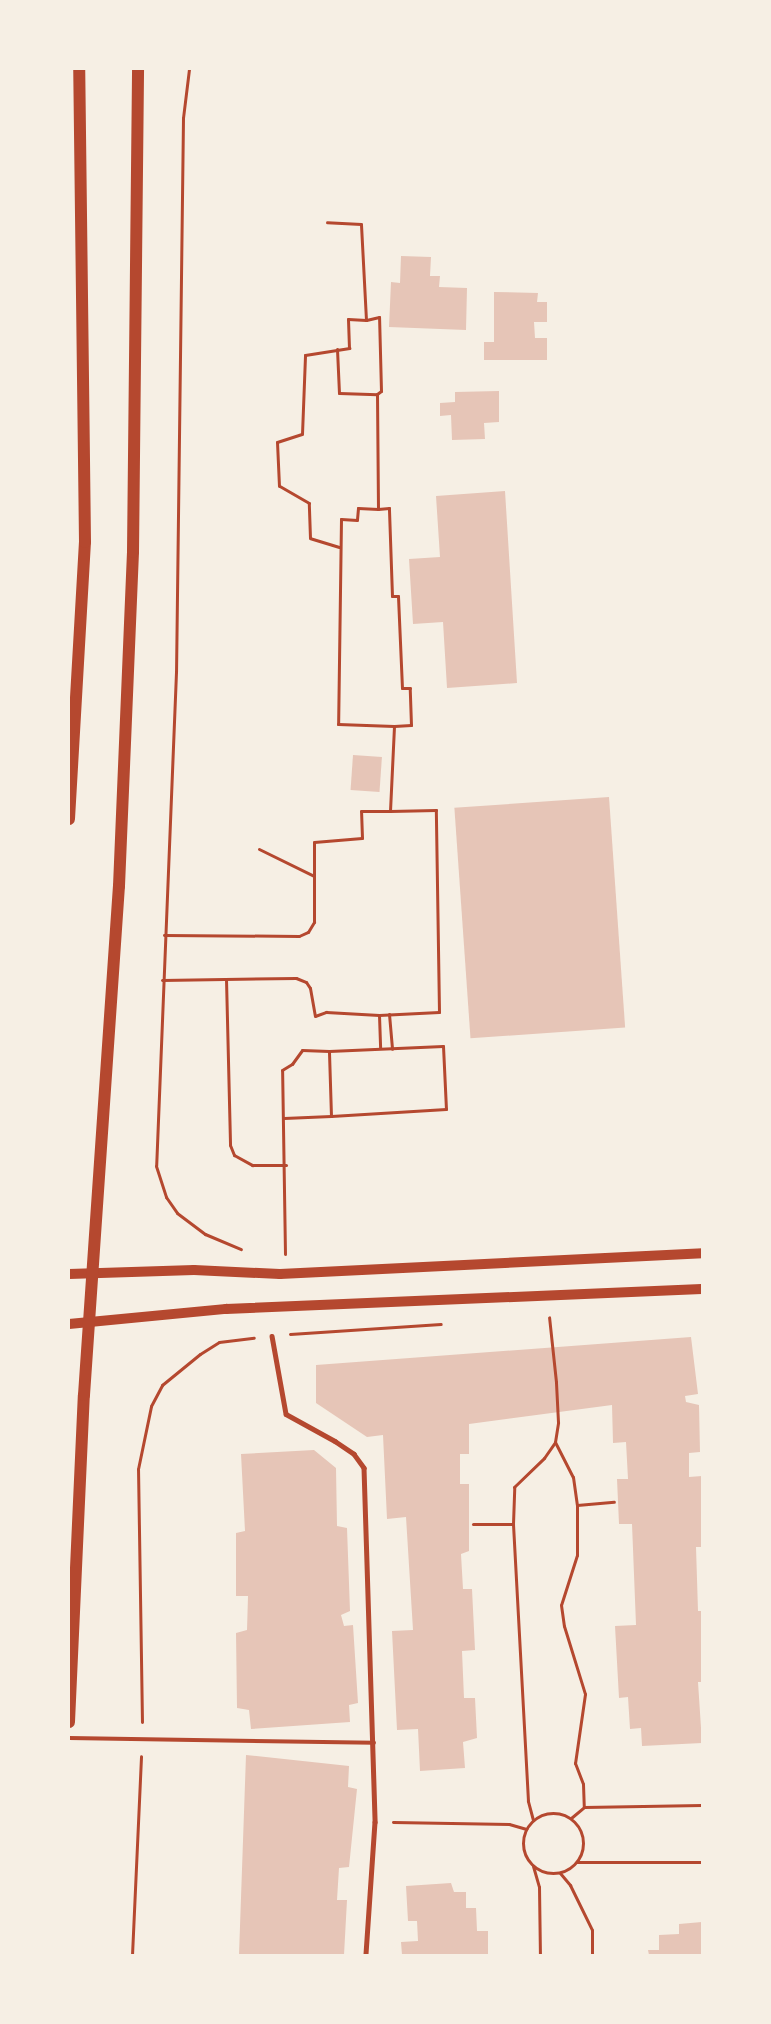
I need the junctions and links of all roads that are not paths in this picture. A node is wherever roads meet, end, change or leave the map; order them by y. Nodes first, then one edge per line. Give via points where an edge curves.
1 (79, 69) edge
2 (138, 69) edge
3 (69, 819) edge
4 (702, 1253) edge
5 (93, 1273) junction
6 (69, 1274) edge
7 (702, 1289) edge
8 (89, 1323) junction
9 (69, 1324) edge
10 (272, 1336) road end
11 (69, 1722) edge
12 (69, 1738) edge
13 (374, 1743) junction
14 (366, 1955) edge

1 - 3 main road via 85,542
2 - 5 main road via 133,552 119,886
4 - 5 main road via 280,1274 194,1270
5 - 6 main road
5 - 8 main road
7 - 8 main road via 226,1310
8 - 9 main road
8 - 11 main road
10 - 13 street via 286,1414 336,1441 354,1454 364,1468
12 - 13 lane
13 - 14 street via 375,1822

